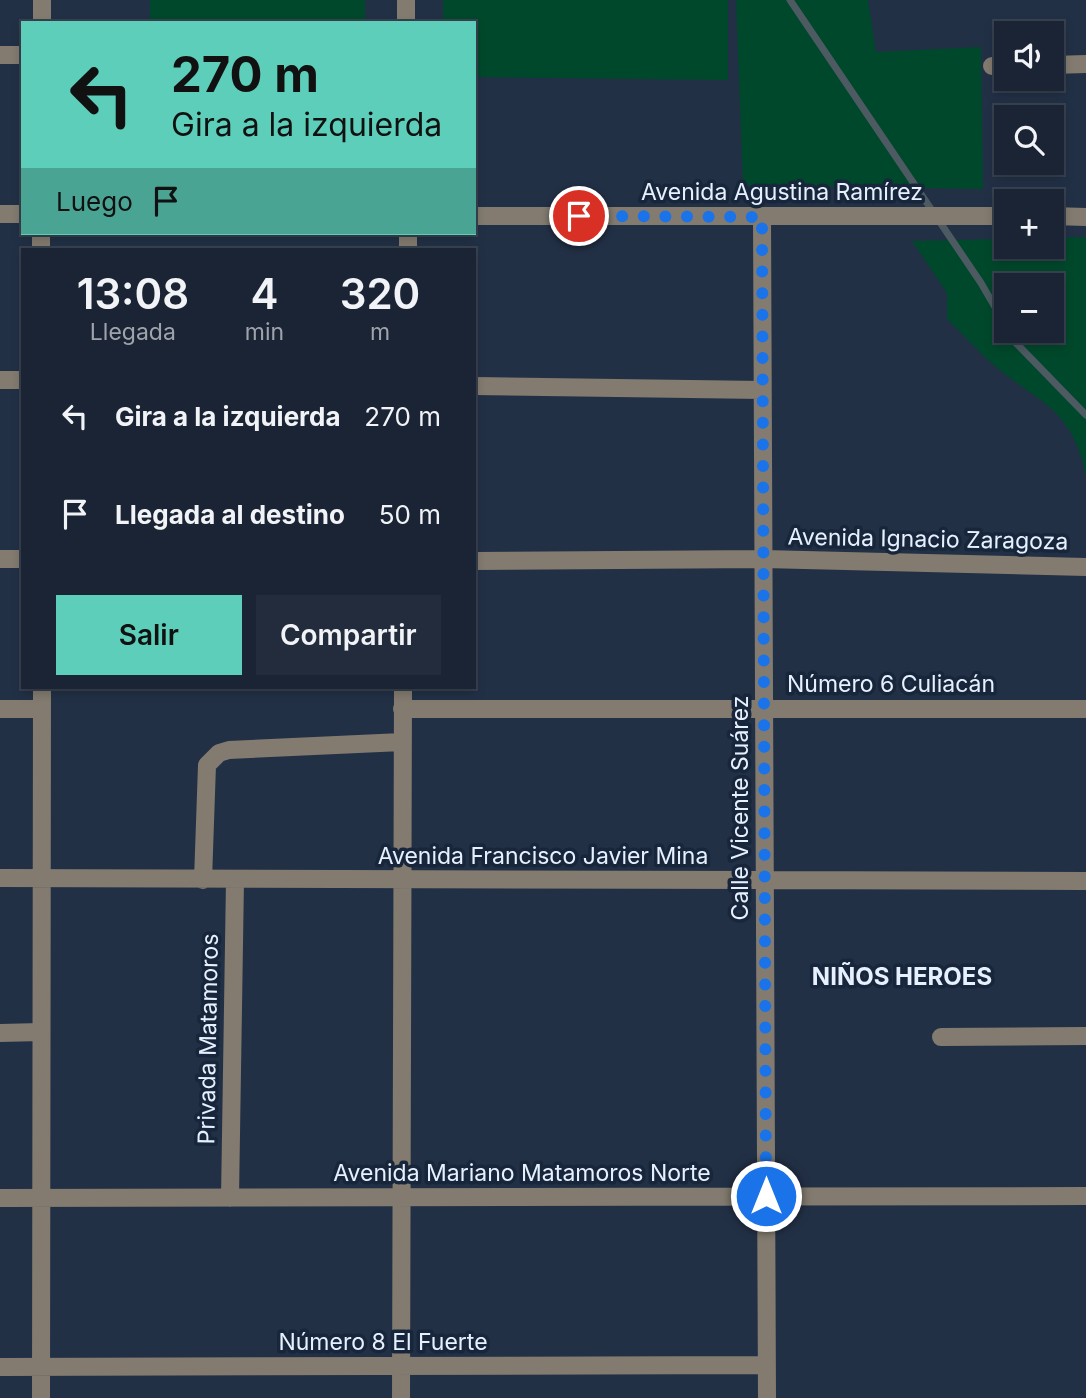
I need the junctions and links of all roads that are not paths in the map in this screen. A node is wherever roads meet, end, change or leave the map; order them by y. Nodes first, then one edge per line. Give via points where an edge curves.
1 (42, 0) edge
2 (406, 0) edge
3 (41, 21) edge
4 (406, 21) edge
5 (0, 55) edge
6 (21, 55) edge
7 (1086, 64) edge
8 (1064, 65) edge
9 (0, 214) edge
10 (21, 214) edge
11 (476, 216) edge
12 (994, 216) edge
13 (1064, 216) edge
14 (762, 217) junction
15 (1086, 217) edge
16 (0, 380) edge
17 (21, 380) edge
18 (476, 386) edge
19 (762, 390) junction
20 (0, 559) edge
21 (21, 559) edge
22 (764, 559) junction
23 (476, 561) edge
24 (1086, 567) edge
25 (42, 689) edge
26 (402, 689) edge
27 (0, 709) edge
28 (42, 709) junction
29 (402, 709) junction
30 (764, 709) junction
31 (1086, 709) edge
32 (402, 742) junction
33 (0, 878) edge
34 (42, 878) junction
35 (203, 880) junction
36 (235, 880) junction
37 (401, 880) junction
38 (765, 881) junction
39 (1086, 881) edge
40 (41, 1032) junction
41 (0, 1033) edge
42 (1086, 1036) edge
43 (941, 1037) dead end
44 (766, 1196) junction
45 (1086, 1196) edge
46 (0, 1198) edge
47 (41, 1198) junction
48 (230, 1198) junction
49 (400, 1198) junction
50 (766, 1365) junction
51 (401, 1366) junction
52 (0, 1367) edge
53 (41, 1367) junction
54 (41, 1398) edge
55 (401, 1398) edge
56 (766, 1398) edge

1 - 3 street
2 - 4 street
5 - 6 street
7 - 8 street
9 - 10 street
11 - 14 street, Avenida Agustina Ramírez
12 - 14 street, Avenida Agustina Ramírez
13 - 15 street
14 - 19 street, Calle Vicente Suárez
16 - 17 street
18 - 19 street
19 - 22 street, Calle Vicente Suárez
20 - 21 street
22 - 23 street, Avenida Ignacio Zaragoza
22 - 24 street, Avenida Ignacio Zaragoza
22 - 30 street, Calle Vicente Suárez
25 - 28 street
26 - 29 street
27 - 28 street
28 - 34 street
29 - 30 street, Número 6 Culiacán
29 - 32 street
30 - 31 street, Número 6 Culiacán
30 - 38 street, Calle Vicente Suárez
32 - 35 street via 219,753 207,765
32 - 37 street
33 - 34 street, Avenida Francisco Javier Mina
34 - 35 street, Avenida Francisco Javier Mina
34 - 40 street
35 - 36 street, Avenida Francisco Javier Mina
36 - 37 street, Avenida Francisco Javier Mina
36 - 48 street, Privada Matamoros
37 - 38 street, Avenida Francisco Javier Mina
37 - 49 street
38 - 39 street, Avenida Francisco Javier Mina
38 - 44 street, Calle Vicente Suárez
40 - 41 street
40 - 47 street
42 - 43 street
44 - 45 street, Avenida Mariano Matamoros Norte
44 - 49 street, Avenida Mariano Matamoros Norte
44 - 50 street, Calle Vicente Suárez
46 - 47 street, Avenida Mariano Matamoros Norte
47 - 48 street, Avenida Mariano Matamoros Norte
47 - 53 street
48 - 49 street, Avenida Mariano Matamoros Norte
49 - 51 street
50 - 51 street, Número 8 El Fuerte
50 - 56 street, Calle Vicente Suárez
51 - 53 street, Número 8 El Fuerte
51 - 55 street
52 - 53 street, Número 8 El Fuerte
53 - 54 street

